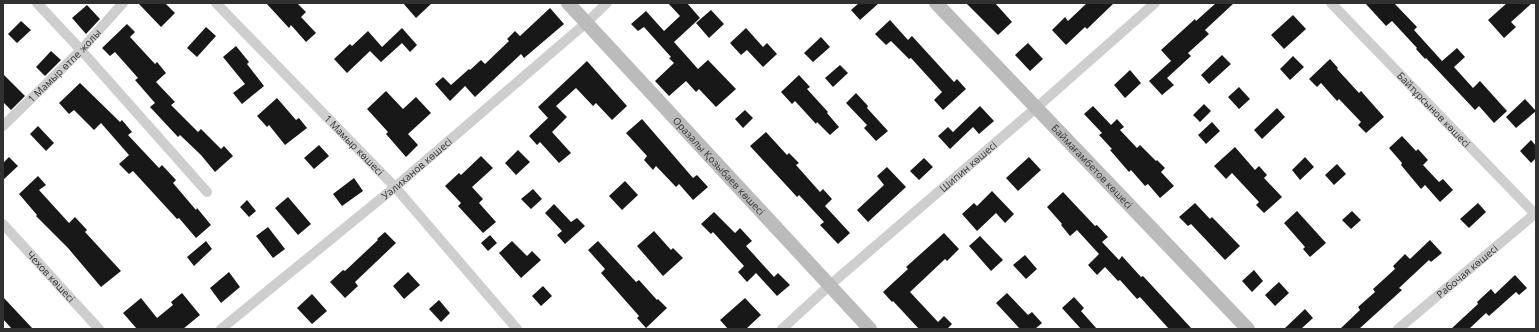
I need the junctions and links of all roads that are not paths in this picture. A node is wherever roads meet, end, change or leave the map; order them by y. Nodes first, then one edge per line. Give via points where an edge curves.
1 (37, 3) edge
2 (123, 3) edge
3 (216, 3) edge
4 (568, 3) edge
5 (607, 3) edge
6 (936, 3) edge
7 (1155, 3) edge
8 (1332, 3) edge
9 (586, 23) junction
10 (81, 50) junction
11 (1036, 108) junction
12 (3, 126) edge
13 (395, 187) junction
14 (207, 192) dead end
15 (1536, 214) edge
16 (3, 224) edge
17 (830, 285) junction
18 (99, 329) edge
19 (222, 329) edge
20 (517, 329) edge
21 (782, 329) edge
22 (870, 329) edge
23 (1248, 329) edge
24 (1398, 329) edge

1 - 10 street
2 - 10 street, 1 Мамыр өтпе жолы
3 - 13 street, 1 Мамыр көшесі
4 - 9 main road, Оразалы Қозыбаев көшесі
5 - 9 street, Уәлиханов көшесі
6 - 11 main road, Баймағамбетов көшесі
7 - 11 street, Шипин көшесі
8 - 15 street, Байтұрсынов көшесі
9 - 13 street, Уәлиханов көшесі
9 - 17 main road, Оразалы Қозыбаев көшесі
10 - 12 street, 1 Мамыр өтпе жолы
10 - 14 street
11 - 17 street, Шипин көшесі
11 - 23 main road, Баймағамбетов көшесі
13 - 19 street, Уәлиханов көшесі
13 - 20 street, 1 Мамыр көшесі
15 - 24 street, Рабочая көшесі
16 - 18 street, Чехов көшесі
17 - 21 street, Шипин көшесі
17 - 22 main road, Оразалы Қозыбаев көшесі

